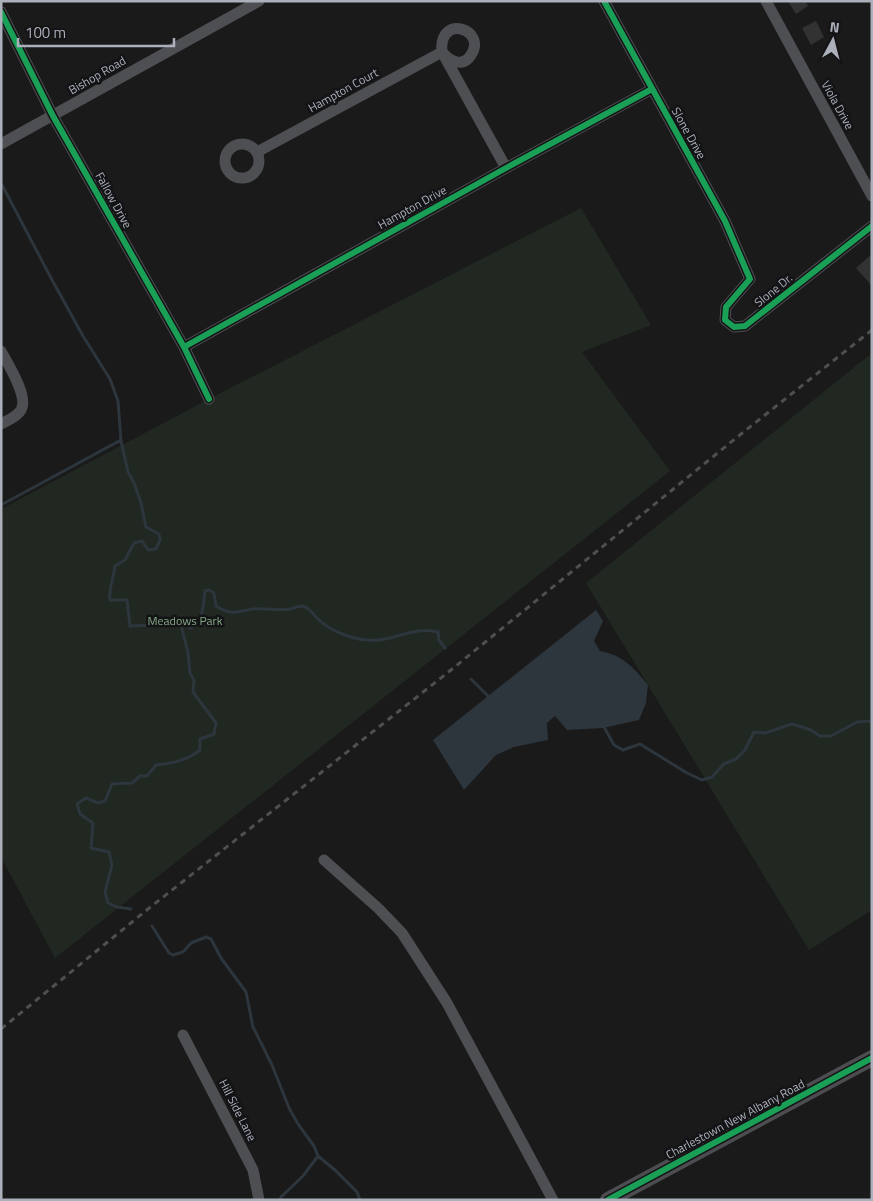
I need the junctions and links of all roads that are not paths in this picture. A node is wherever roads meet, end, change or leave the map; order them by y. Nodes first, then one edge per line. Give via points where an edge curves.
1 (260, 1) edge
2 (604, 1) edge
3 (766, 1) edge
4 (1, 12) edge
5 (652, 89) junction
6 (53, 116) junction
7 (1, 144) edge
8 (257, 152) dead end
9 (506, 168) junction
10 (872, 196) edge
11 (872, 226) edge
12 (750, 279) joint
13 (184, 347) junction
14 (1, 351) edge
15 (209, 399) dead end
16 (1, 424) edge
17 (324, 860) dead end
18 (184, 1034) dead end
19 (872, 1058) edge
20 (259, 1200) edge
21 (553, 1200) edge
22 (608, 1200) edge

1 - 6 street, Bishop Road
2 - 5 street, Slone Drive
3 - 10 street, Viola Drive
4 - 6 street, Fallow Drive
5 - 9 street, Hampton Drive
5 - 12 street, Slone Drive via 725,221
6 - 7 street, Bishop Road
6 - 13 street, Fallow Drive
8 - 9 street, Hampton Court via 442,52
9 - 13 street, Hampton Drive
11 - 12 street, Slone Dr. via 756,319 745,326 734,327 725,320 726,307
13 - 15 street, Fallow Drive
14 - 16 street via 20,387 23,402 17,415
17 - 21 street via 402,933 447,1003
18 - 20 street, Hill Side Lane via 253,1170
19 - 22 main road, Charlestown New Albany Road

